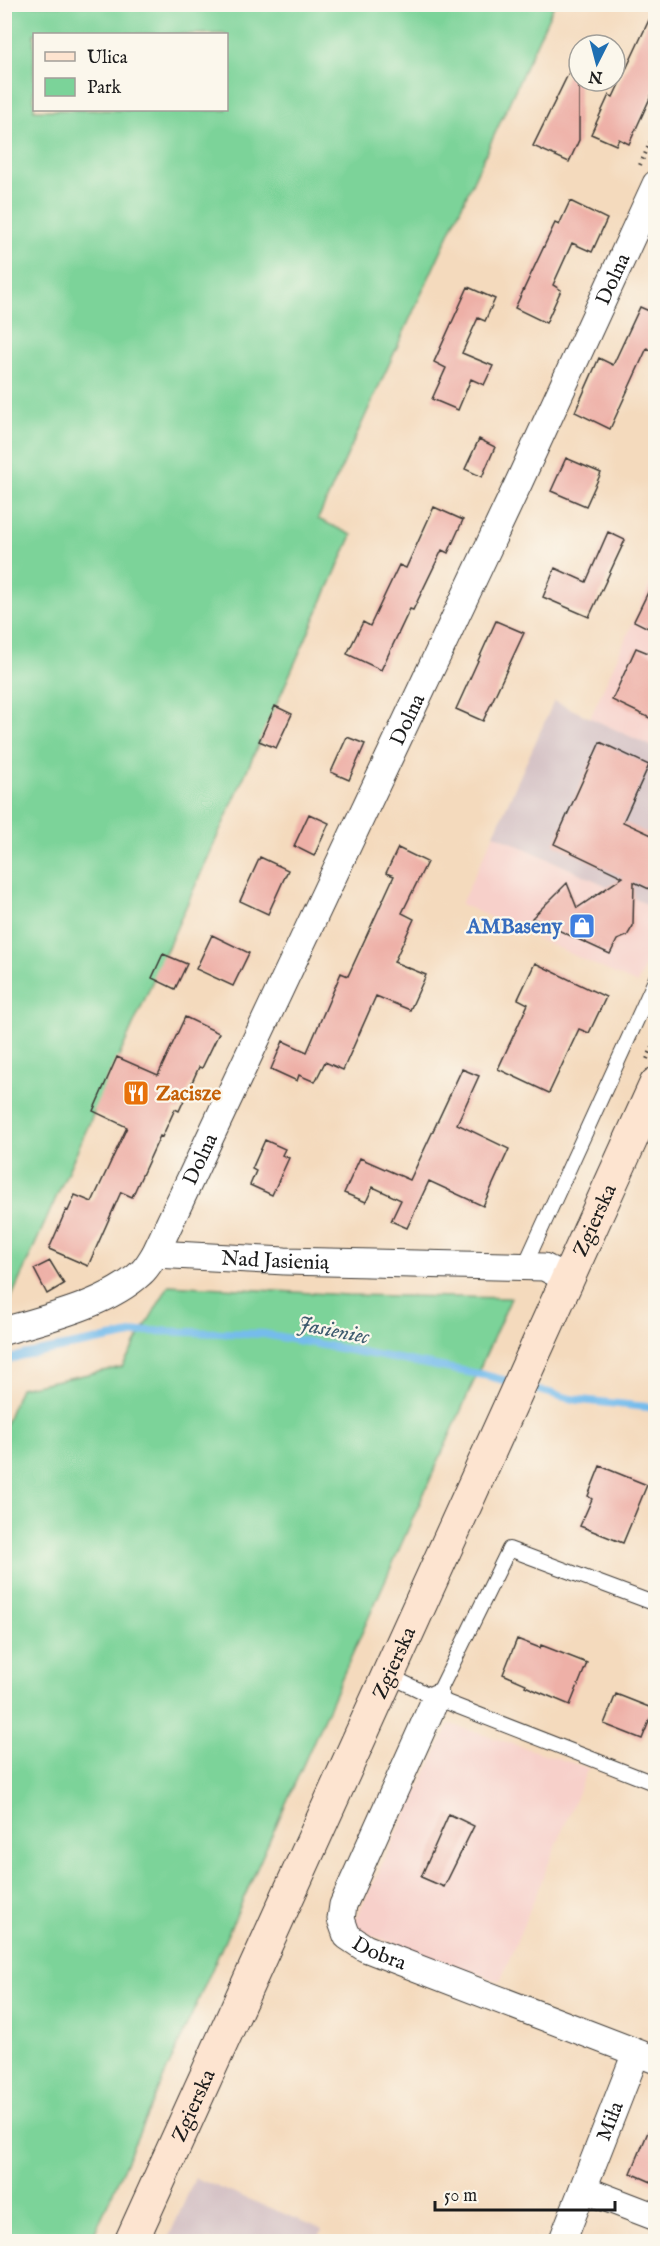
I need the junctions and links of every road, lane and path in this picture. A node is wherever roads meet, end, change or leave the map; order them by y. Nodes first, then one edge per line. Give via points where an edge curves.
1 (656, 184) edge
2 (656, 978) edge
3 (656, 1084) edge
4 (155, 1254) junction
5 (524, 1267) junction
6 (566, 1278) junction
7 (4, 1331) edge
8 (656, 1604) edge
9 (387, 1675) junction
10 (436, 1698) junction
11 (656, 1784) edge
12 (646, 2056) edge
13 (583, 2188) junction
14 (656, 2217) edge
15 (131, 2241) edge
16 (562, 2241) edge

1 - 4 street, Dolna
2 - 5 lane
3 - 6 main road, Zgierska
4 - 5 street, Nad Jasienią
4 - 7 street via 143,1271 115,1293
5 - 6 street, Nad Jasienią via 544,1267
6 - 9 main road, Zgierska
8 - 10 lane via 509,1549
9 - 10 lane
9 - 15 main road, Zgierska
10 - 11 lane
10 - 12 street, Dobra via 343,1905 341,1919 347,1936 365,1948
12 - 13 street, Miła
13 - 14 street
13 - 16 street, Miła

